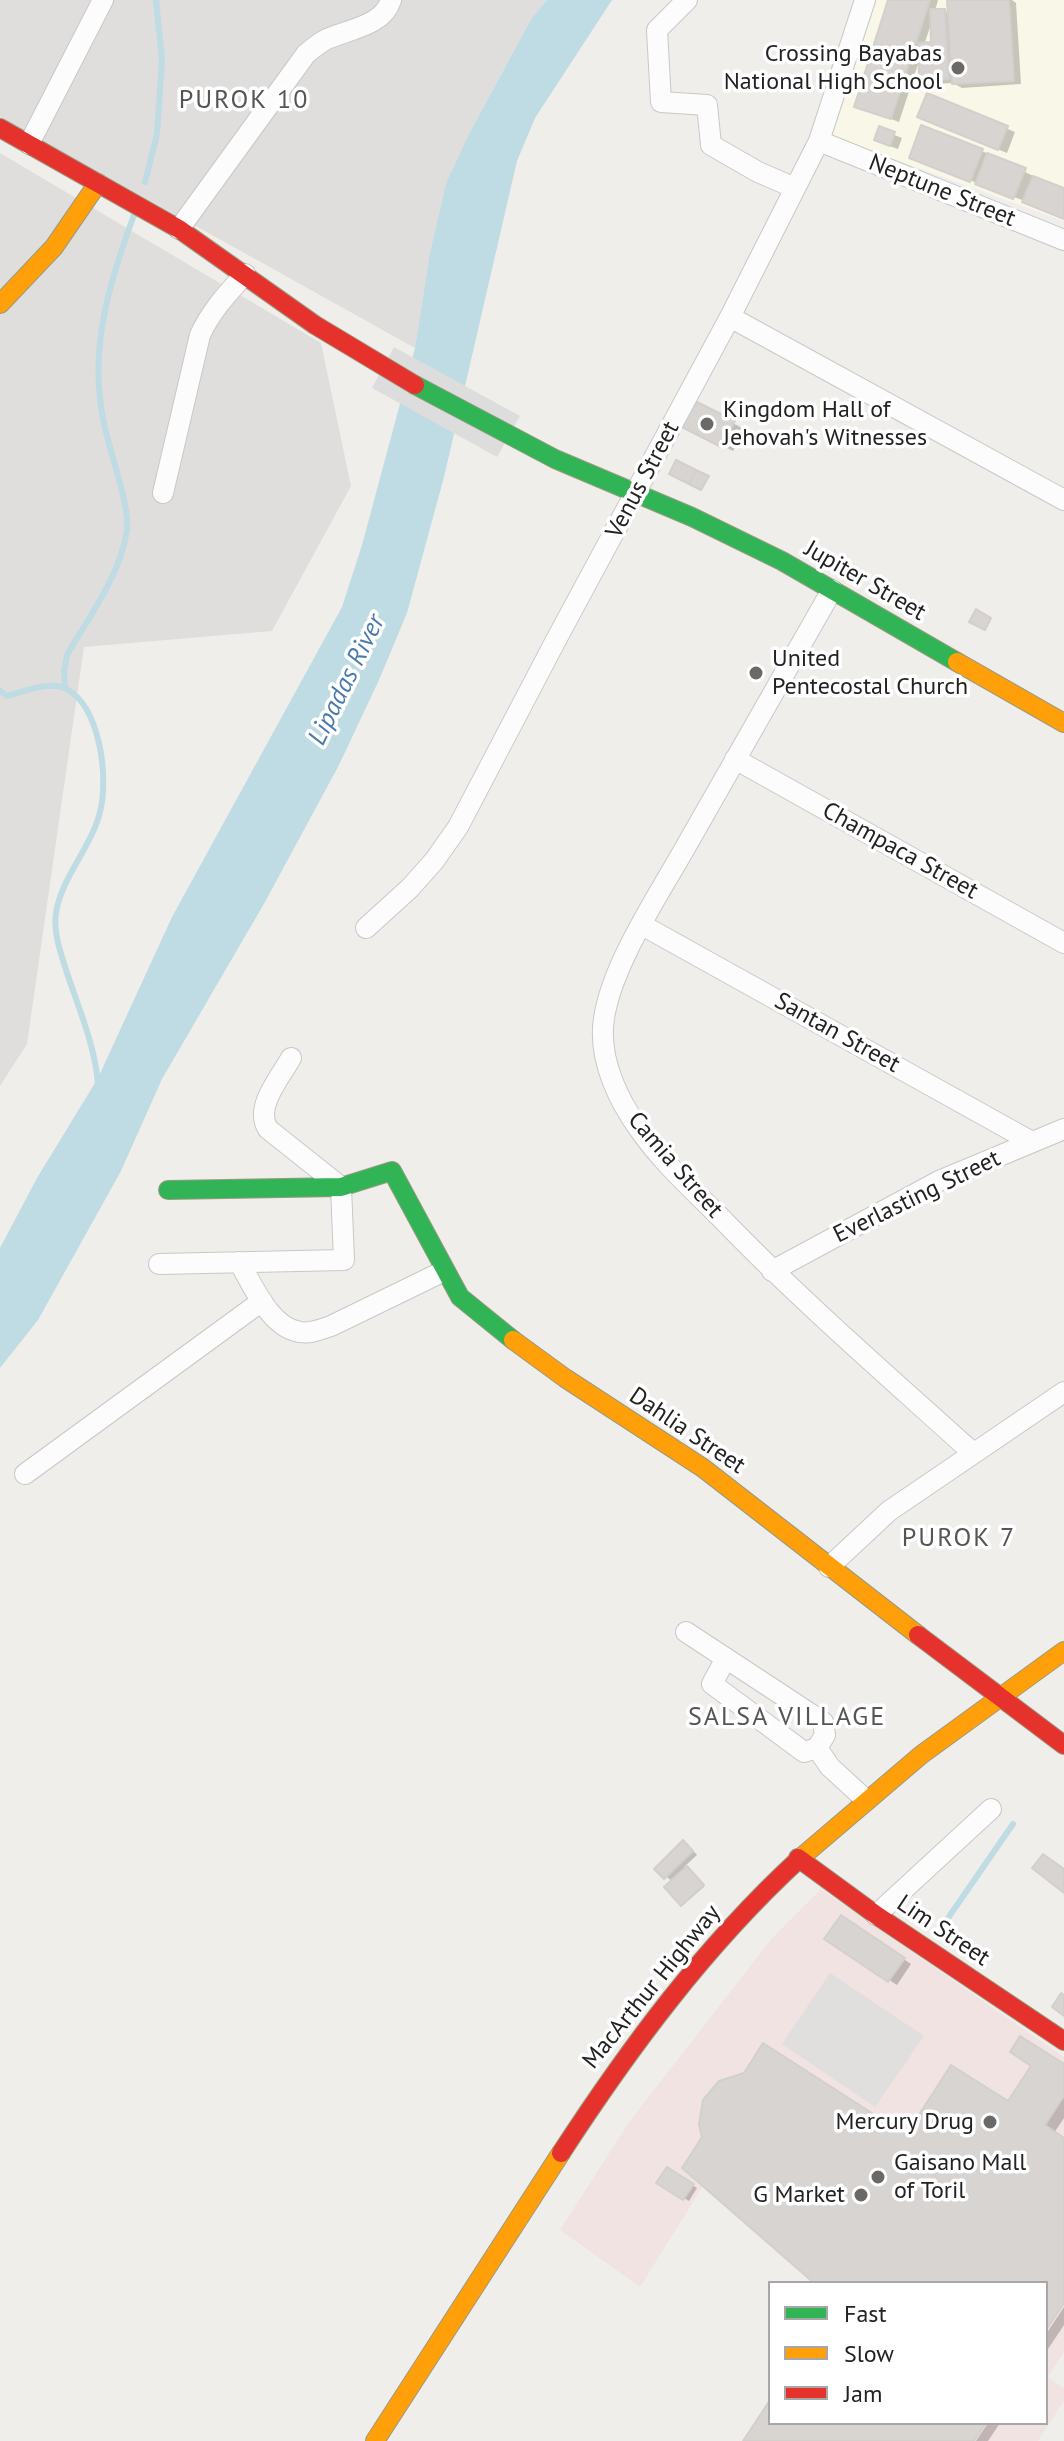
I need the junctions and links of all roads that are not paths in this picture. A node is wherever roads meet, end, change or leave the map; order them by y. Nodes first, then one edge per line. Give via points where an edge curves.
1 (103, 0) edge
2 (391, 0) edge
3 (687, 0) edge
4 (865, 0) edge
5 (0, 128) edge
6 (819, 141) junction
7 (29, 144) junction
8 (98, 183) junction
9 (795, 188) junction
10 (179, 229) junction
11 (1064, 240) edge
12 (245, 274) junction
13 (0, 304) edge
14 (730, 317) junction
15 (163, 493) dead end
16 (636, 494) junction
17 (1064, 500) edge
18 (832, 590) junction
19 (1064, 723) edge
20 (735, 759) junction
21 (642, 925) junction
22 (366, 928) dead end
23 (1064, 943) edge
24 (291, 1058) dead end
25 (1064, 1129) edge
26 (1032, 1142) junction
27 (341, 1187) junction
28 (168, 1190) dead end
29 (239, 1262) junction
30 (159, 1264) dead end
31 (444, 1271) junction
32 (772, 1271) junction
33 (262, 1301) junction
34 (1064, 1392) edge
35 (973, 1453) junction
36 (25, 1474) dead end
37 (829, 1567) junction
38 (686, 1632) dead end
39 (1064, 1651) edge
40 (726, 1658) junction
41 (997, 1697) junction
42 (1064, 1745) edge
43 (817, 1748) junction
44 (866, 1800) junction
45 (991, 1809) dead end
46 (798, 1858) junction
47 (876, 1915) junction
48 (1064, 2041) edge
49 (375, 2441) edge

1 - 7 street
2 - 10 street via 375,20 324,40 306,54
3 - 9 street via 657,30 661,102 707,105 711,145
4 - 6 street, Venus Street
5 - 7 main road, Jupiter Street
6 - 9 street, Venus Street
6 - 11 street, Neptune Street
7 - 8 main road, Jupiter Street
8 - 10 main road, Jupiter Street
8 - 13 main road via 58,246
9 - 14 street, Venus Street
10 - 12 main road, Jupiter Street
12 - 15 street via 208,317 200,335
12 - 16 main road, Jupiter Street via 383,368 509,436
14 - 16 street, Venus Street
14 - 17 street
16 - 18 main road, Jupiter Street via 737,538
16 - 22 street, Venus Street via 458,827 410,888
18 - 19 main road, Jupiter Street
18 - 20 street, Camia Street
20 - 21 street, Camia Street
20 - 23 street, Champaca Street
21 - 26 street, Santan Street
21 - 32 street, Camia Street via 618,973 603,1027 612,1080 639,1130
24 - 27 street via 264,1106 264,1123
25 - 26 street, Everlasting Street
26 - 32 street, Everlasting Street via 939,1181
27 - 28 main road
27 - 29 street via 344,1260
27 - 31 main road, Dahlia Street via 392,1171
29 - 30 street
29 - 33 street
31 - 33 street via 314,1332 289,1329
31 - 37 main road, Dahlia Street via 460,1297 501,1332 703,1468
32 - 35 street, Camia Street
33 - 36 street
34 - 35 street
35 - 37 street via 889,1511
37 - 41 main road, Dahlia Street
38 - 40 street
39 - 41 main road, MacArthur Highway
40 - 43 street via 823,1722 825,1735
40 - 43 street via 712,1684 804,1752
41 - 42 main road, Dahlia Street
41 - 44 main road, MacArthur Highway
43 - 44 street
44 - 46 main road, MacArthur Highway
45 - 47 street
46 - 47 main road, Lim Street
46 - 49 main road, MacArthur Highway via 705,1955 625,2055
47 - 48 main road, Lim Street

